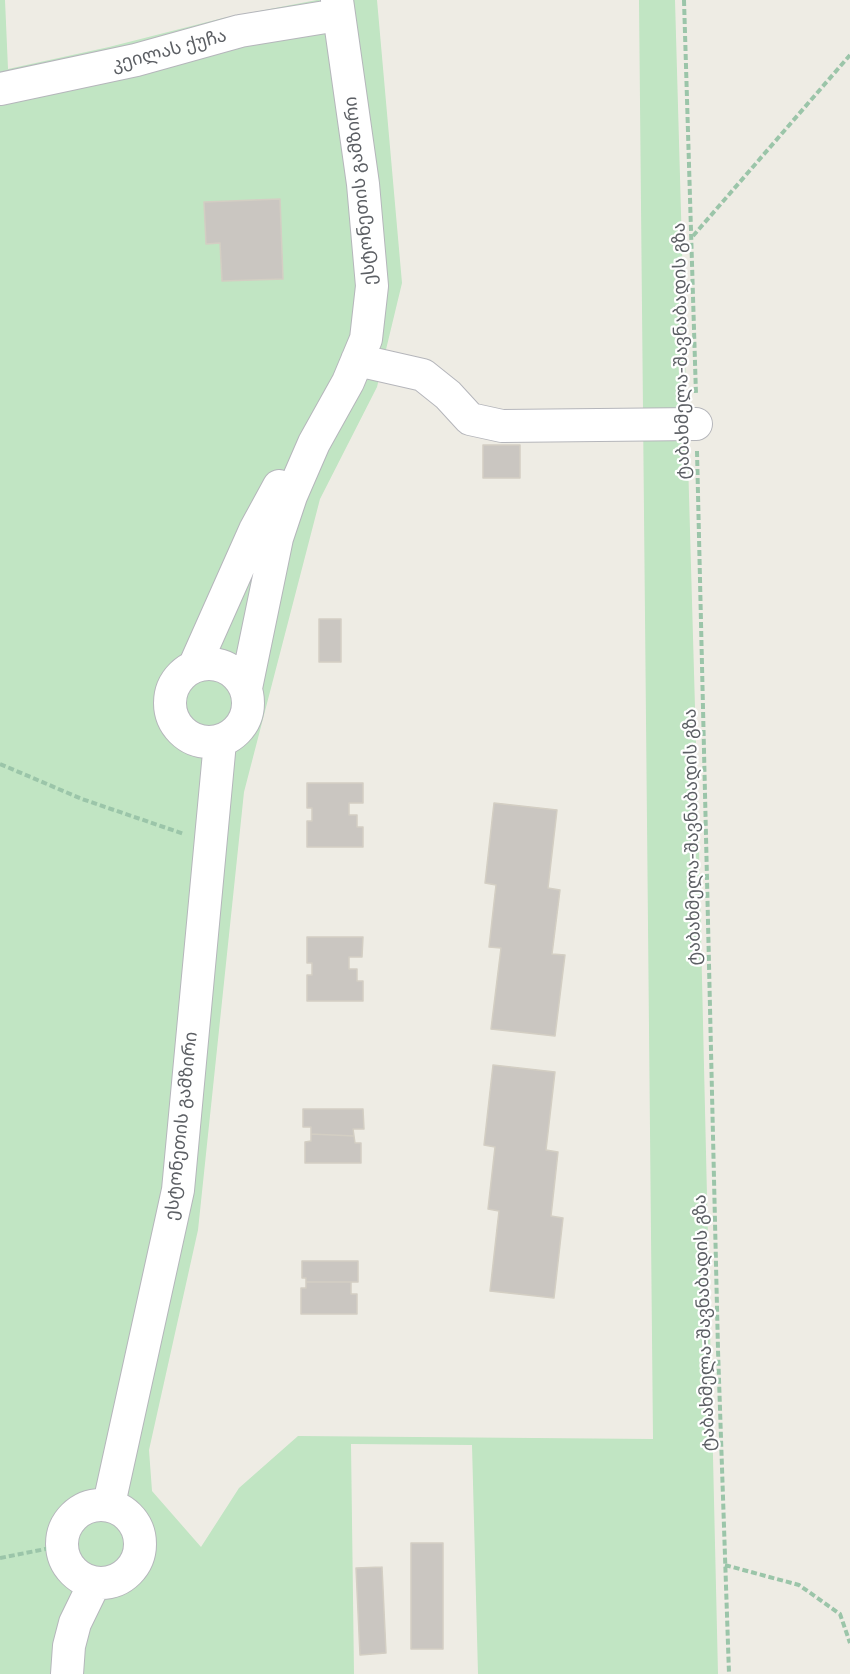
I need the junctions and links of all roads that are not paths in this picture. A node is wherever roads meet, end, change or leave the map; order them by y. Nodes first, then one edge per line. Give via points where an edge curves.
1 (337, 8) edge
2 (0, 89) edge
3 (357, 360) junction
4 (696, 424) road end
5 (314, 443) junction
6 (194, 667) junction
7 (246, 688) junction
8 (220, 742) junction
9 (109, 1504) junction
10 (94, 1584) junction
11 (67, 1674) edge

1 - 2 street, კეილას ქუჩა via 136,60
1 - 3 street, ესტონეთის გამზირი via 363,184 372,286 366,339
3 - 4 street via 423,375 448,394 470,419 502,426
3 - 5 street, ესტონეთის გამზირი
5 - 6 street via 280,484 255,530
5 - 7 street via 277,538
6 - 7 street via 214,664 234,672
6 - 8 street via 180,676 172,691 170,708 176,724 187,736 203,742
7 - 8 street via 249,704 245,721
8 - 9 street, ესტონეთის გამზირი via 178,1190
9 - 10 street via 91,1505 75,1514 65,1528 62,1546 66,1563 78,1577
9 - 10 street via 125,1511 137,1525 141,1542 138,1560 128,1574 112,1583
10 - 11 street via 75,1623

